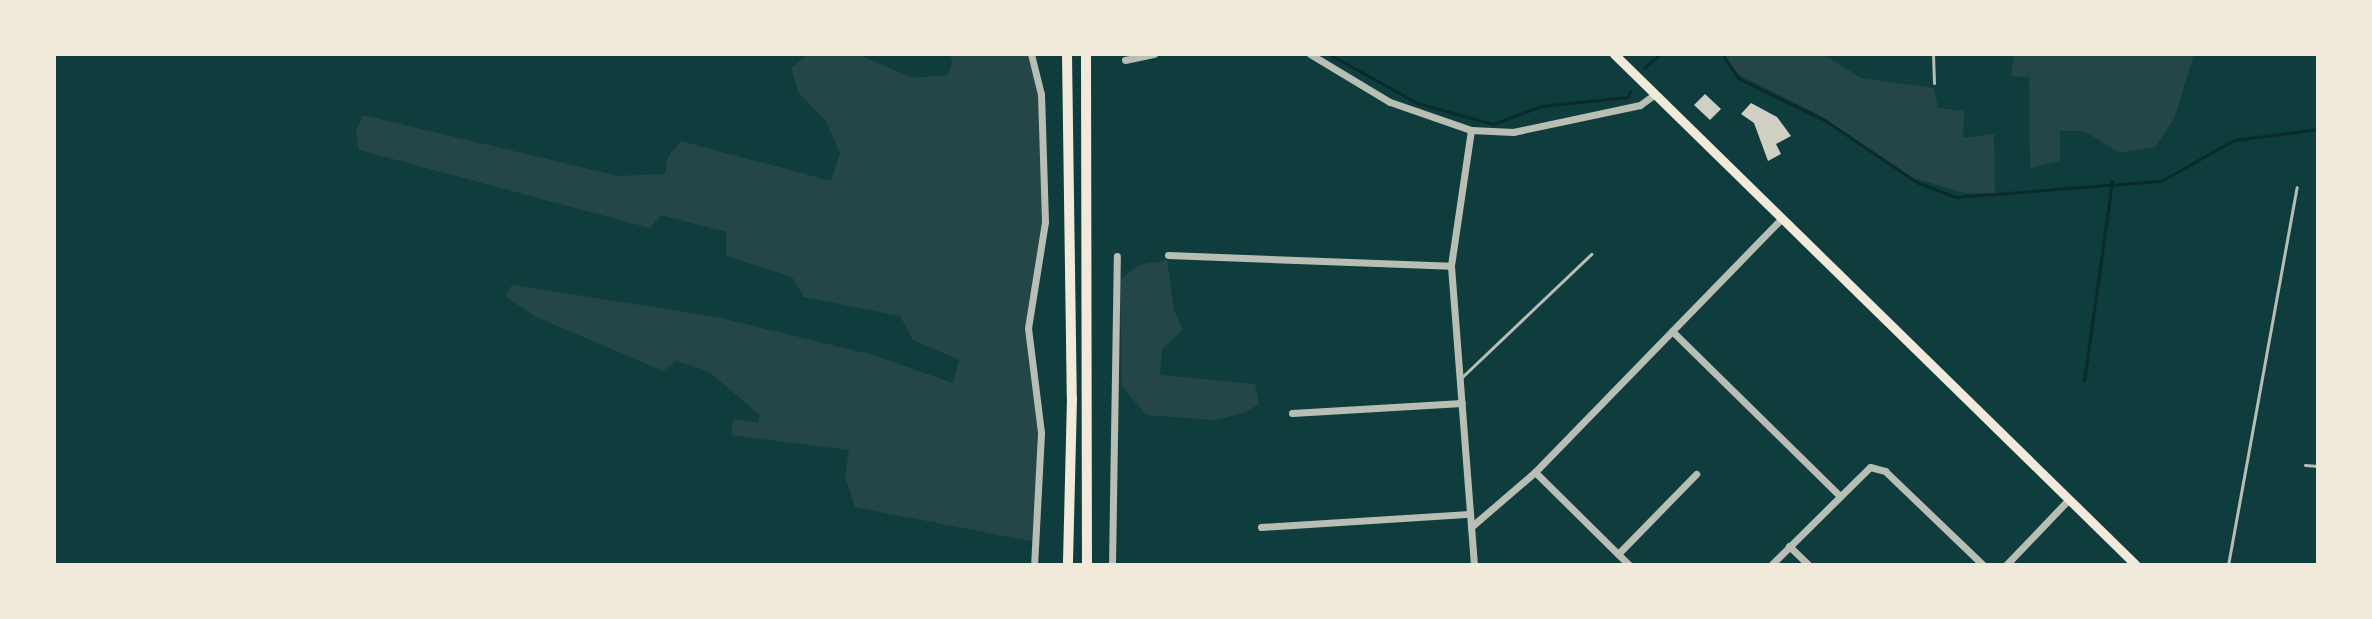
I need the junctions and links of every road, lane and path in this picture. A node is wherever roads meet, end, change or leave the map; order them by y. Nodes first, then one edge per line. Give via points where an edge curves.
1 (1031, 54) edge
2 (1067, 54) edge
3 (1086, 54) edge
4 (1154, 54) edge
5 (1310, 54) edge
6 (1614, 54) edge
7 (1933, 54) edge
8 (1125, 60) dead end
9 (1934, 83) dead end
10 (1655, 94) junction
11 (1471, 130) junction
12 (2297, 187) dead end
13 (1782, 218) junction
14 (1591, 254) dead end
15 (1168, 255) dead end
16 (1117, 256) dead end
17 (1451, 266) junction
18 (1672, 331) junction
19 (1460, 379) junction
20 (1462, 403) junction
21 (1292, 413) dead end
22 (2305, 465) dead end
23 (2318, 466) edge
24 (1535, 472) junction
25 (1696, 474) dead end
26 (1839, 495) junction
27 (2069, 499) junction
28 (1470, 514) junction
29 (1261, 527) dead end
30 (1471, 527) junction
31 (1789, 546) junction
32 (1618, 554) junction
33 (1034, 565) edge
34 (1068, 565) edge
35 (1087, 565) edge
36 (1112, 565) edge
37 (1474, 565) edge
38 (1629, 565) edge
39 (1771, 565) edge
40 (1809, 565) edge
41 (1983, 565) edge
42 (2006, 565) edge
43 (2136, 565) edge
44 (2228, 565) edge

1 - 33 street via 1041,94 1045,222 1028,328 1041,433
2 - 34 main road via 1072,398
3 - 35 main road
4 - 8 street
5 - 11 street via 1390,102
6 - 10 main road
7 - 9 lane
10 - 11 street via 1640,105 1513,132
10 - 13 main road
11 - 17 street
12 - 44 lane
13 - 18 street
13 - 27 main road
14 - 19 lane
15 - 17 street
16 - 36 street
17 - 19 street
18 - 24 street
18 - 26 street
19 - 20 street
20 - 21 street
20 - 28 street
22 - 23 lane
24 - 30 street
24 - 32 street
25 - 32 street
26 - 31 street
26 - 41 street via 1870,467 1879,468
27 - 42 street
27 - 43 main road
28 - 29 street
28 - 30 street
30 - 37 street
31 - 39 street
31 - 40 street
32 - 38 street

